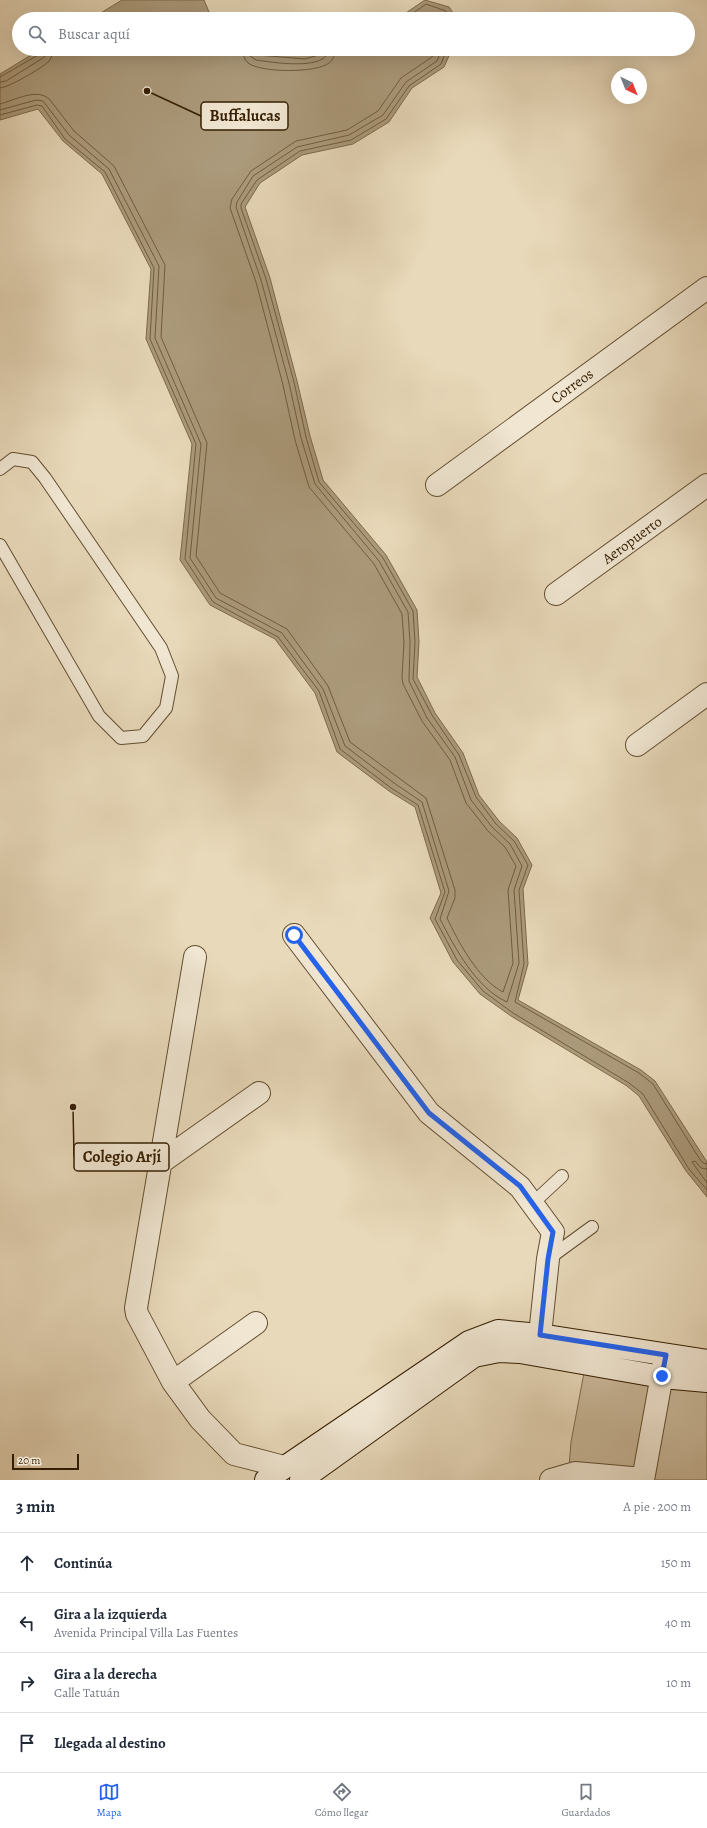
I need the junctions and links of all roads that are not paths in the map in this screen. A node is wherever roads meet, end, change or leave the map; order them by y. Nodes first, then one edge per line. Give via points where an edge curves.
1 (707, 288) edge
2 (0, 469) edge
3 (437, 485) dead end
4 (707, 485) edge
5 (0, 545) edge
6 (556, 594) dead end
7 (707, 694) edge
8 (637, 746) dead end
9 (294, 935) dead end
10 (195, 957) dead end
11 (259, 1093) dead end
12 (160, 1163) junction
13 (562, 1176) dead end
14 (533, 1203) junction
15 (592, 1227) dead end
16 (548, 1259) junction
17 (256, 1323) dead end
18 (540, 1335) junction
19 (666, 1355) junction
20 (707, 1361) edge
21 (662, 1376) junction
22 (707, 1381) edge
23 (173, 1382) junction
24 (292, 1474) edge
25 (643, 1479) edge
26 (266, 1480) edge
27 (551, 1480) edge

1 - 3 street, Correos
2 - 5 lane via 13,459 32,462 161,648 172,676 166,708 143,736 121,738 99,716
4 - 6 street, Aeropuerto
7 - 8 street
9 - 14 street via 429,1113 520,1186
10 - 12 street
11 - 12 street
12 - 23 street via 136,1308
13 - 14 lane
14 - 16 street via 553,1232
15 - 16 lane
16 - 18 street
17 - 23 street
18 - 19 street
18 - 24 street via 498,1331 469,1342
19 - 20 street
19 - 21 street
21 - 22 street
21 - 24 street via 520,1352 499,1351 474,1356
21 - 25 street
23 - 24 street via 200,1419 234,1454
24 - 26 street
25 - 27 street via 575,1473

